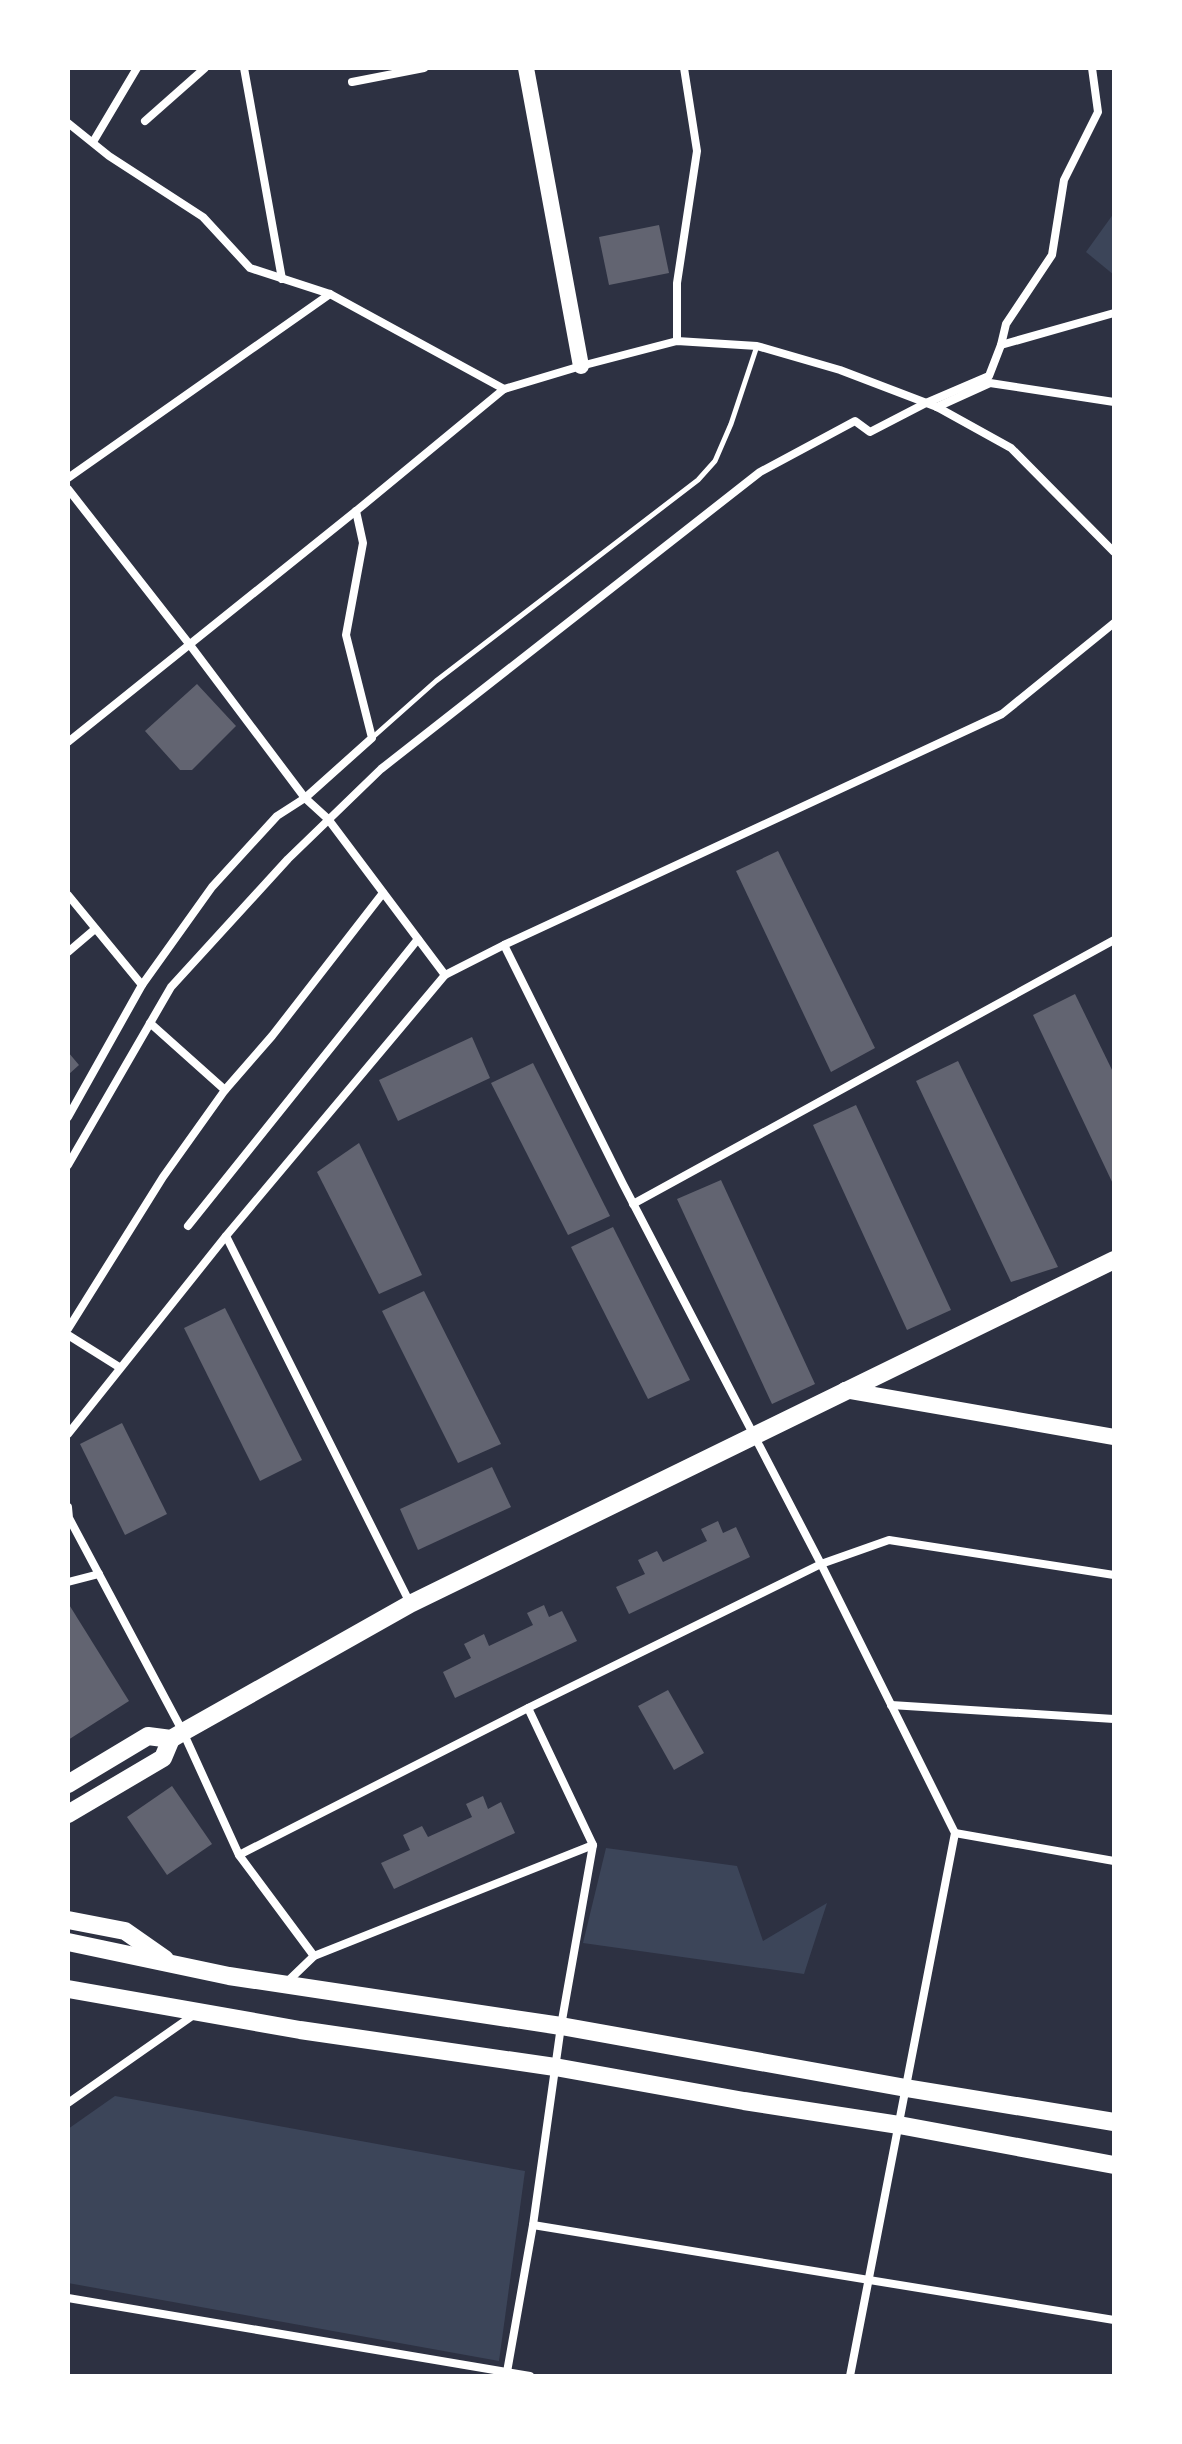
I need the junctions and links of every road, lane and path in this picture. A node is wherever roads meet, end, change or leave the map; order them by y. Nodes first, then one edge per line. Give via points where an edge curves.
1 (137, 68) edge
2 (205, 68) edge
3 (244, 68) edge
4 (424, 68) edge
5 (526, 68) edge
6 (684, 68) edge
7 (1092, 68) edge
8 (352, 82) dead end
9 (145, 121) dead end
10 (68, 123) edge
11 (93, 142) junction
12 (282, 279) junction
13 (330, 294) junction
14 (1114, 313) edge
15 (677, 341) junction
16 (1001, 345) junction
17 (757, 346) junction
18 (581, 366) junction
19 (504, 389) junction
20 (1114, 402) edge
21 (926, 403) junction
22 (937, 407) junction
23 (68, 478) edge
24 (68, 489) edge
25 (356, 511) junction
26 (1100, 537) junction
27 (1114, 538) edge
28 (1114, 552) edge
29 (1114, 623) edge
30 (190, 645) junction
31 (372, 738) junction
32 (68, 742) edge
33 (305, 798) junction
34 (328, 819) junction
35 (383, 893) junction
36 (68, 895) edge
37 (95, 929) junction
38 (418, 939) junction
39 (1114, 940) edge
40 (504, 945) junction
41 (68, 952) edge
42 (445, 975) junction
43 (142, 985) junction
44 (150, 1023) junction
45 (225, 1090) junction
46 (68, 1117) edge
47 (68, 1165) edge
48 (633, 1204) junction
49 (188, 1226) dead end
50 (226, 1236) junction
51 (1114, 1260) edge
52 (68, 1332) edge
53 (119, 1367) junction
54 (845, 1390) junction
55 (68, 1434) edge
56 (753, 1435) junction
57 (1114, 1437) edge
58 (68, 1507) edge
59 (821, 1564) junction
60 (99, 1574) junction
61 (1114, 1575) edge
62 (68, 1582) edge
63 (410, 1604) junction
64 (891, 1705) junction
65 (528, 1708) junction
66 (1114, 1719) edge
67 (177, 1736) junction
68 (68, 1784) edge
69 (68, 1814) edge
70 (955, 1833) junction
71 (593, 1845) junction
72 (239, 1855) junction
73 (1114, 1861) edge
74 (68, 1920) edge
75 (68, 1942) edge
76 (314, 1956) junction
77 (174, 1965) junction
78 (286, 1982) junction
79 (71, 1989) edge
80 (198, 2011) junction
81 (561, 2026) junction
82 (555, 2067) junction
83 (906, 2088) junction
84 (68, 2103) edge
85 (1114, 2122) edge
86 (899, 2125) junction
87 (1114, 2165) edge
88 (533, 2225) junction
89 (867, 2280) junction
90 (68, 2298) edge
91 (1114, 2320) edge
92 (507, 2372) junction
93 (530, 2376) edge
94 (850, 2376) edge

1 - 11 street
2 - 9 street
3 - 12 street
4 - 8 street
5 - 18 main road
6 - 15 street via 697,151 677,283
7 - 16 street via 1098,112 1064,180 1052,255 1006,324
10 - 11 street
11 - 12 street via 203,217 250,268
12 - 13 street
13 - 19 street
13 - 23 street
14 - 16 street
15 - 17 street
15 - 18 street
16 - 21 street via 989,376
17 - 21 street
17 - 31 lane via 715,461 698,480 436,681
18 - 19 street
19 - 25 street
20 - 22 street via 990,383
21 - 22 street
21 - 34 street via 870,432 855,421 760,472 381,769
22 - 26 street via 1011,448
24 - 30 street
25 - 30 street
25 - 31 street via 363,543 346,635
26 - 27 street
26 - 28 street
29 - 40 street via 1002,714
30 - 32 street
30 - 33 street
31 - 33 street
33 - 34 street
33 - 43 street via 277,816 212,887
34 - 35 street
34 - 44 street via 171,987
35 - 38 street
35 - 45 street
36 - 37 street
37 - 41 street
37 - 43 street
38 - 42 street
38 - 49 street
39 - 48 street
40 - 42 street
40 - 48 street
42 - 50 street
43 - 46 street
44 - 45 street
44 - 47 street
45 - 52 street via 163,1177
48 - 56 street
50 - 53 street
50 - 63 street
51 - 54 main road
52 - 53 street
53 - 55 street
54 - 56 main road
54 - 57 main road
56 - 59 street
56 - 63 main road
58 - 60 street
59 - 61 street via 889,1540
59 - 64 street
59 - 65 street
60 - 62 street
60 - 67 street
63 - 67 main road
64 - 66 street
64 - 70 street
65 - 71 street
65 - 72 street
67 - 68 main road via 148,1736
67 - 69 main road via 163,1758
67 - 72 street
70 - 73 street
70 - 83 street
71 - 76 street
71 - 81 street
72 - 76 street
74 - 77 main road via 125,1931
75 - 77 main road
76 - 78 street
77 - 78 main road
78 - 81 main road
79 - 80 main road
80 - 82 main road
80 - 84 street
81 - 82 street
81 - 83 main road
82 - 86 main road
82 - 88 street
83 - 85 main road
83 - 86 street
86 - 87 main road
86 - 89 street
88 - 89 street
88 - 92 street
89 - 91 street
89 - 94 street
90 - 92 street
92 - 93 street

